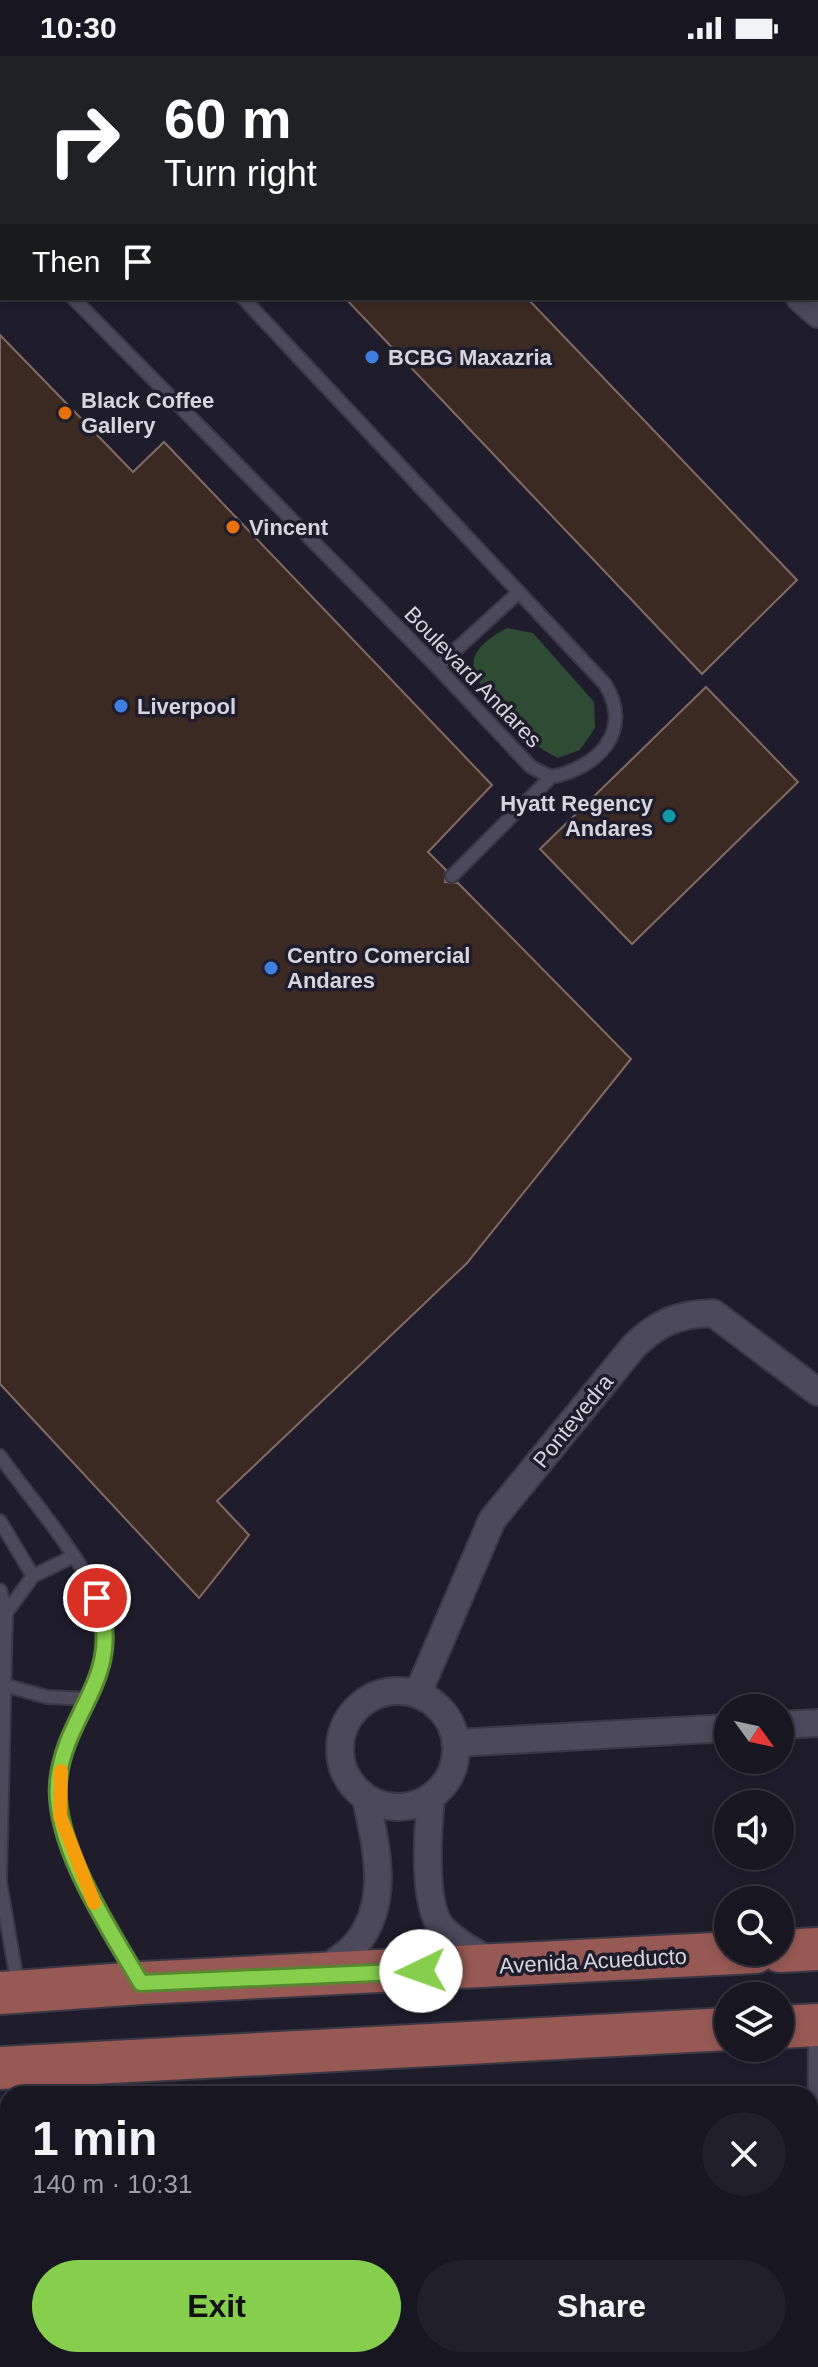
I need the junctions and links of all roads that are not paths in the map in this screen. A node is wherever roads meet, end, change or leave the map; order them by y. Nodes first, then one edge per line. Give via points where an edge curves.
1 (75, 300) edge
2 (245, 300) edge
3 (802, 300) edge
4 (818, 314) edge
5 (519, 592) junction
6 (437, 667) junction
7 (551, 777) junction
8 (452, 876) dead end
9 (818, 1392) edge
10 (0, 1456) edge
11 (0, 1521) edge
12 (72, 1557) junction
13 (33, 1576) junction
14 (0, 1590) edge
15 (6, 1613) junction
16 (4, 1685) junction
17 (418, 1693) junction
18 (89, 1699) junction
19 (818, 1723) edge
20 (794, 1724) edge
21 (714, 1729) edge
22 (456, 1743) junction
23 (431, 1798) junction
24 (366, 1799) junction
25 (0, 1881) edge
26 (818, 1949) edge
27 (794, 1950) edge
28 (714, 1954) edge
29 (497, 1966) junction
30 (315, 1976) junction
31 (141, 1983) junction
32 (9, 1993) edge
33 (804, 2025) edge
34 (714, 2030) edge
35 (0, 2068) edge
36 (806, 2086) edge

1 - 6 lane, Boulevard Andares
2 - 5 lane, Boulevard Andares
3 - 4 street
5 - 6 lane
5 - 7 lane, Boulevard Andares via 616,700 617,724 595,758 575,771
6 - 7 lane, Boulevard Andares via 531,767
7 - 8 lane
9 - 17 street, Pontevedra via 713,1313 675,1316 655,1326 492,1520
10 - 12 lane
11 - 13 lane
12 - 13 lane
12 - 18 lane via 88,1575 105,1621 103,1666
13 - 15 lane
14 - 15 lane
15 - 16 lane
16 - 18 lane via 47,1697
16 - 25 lane
17 - 22 street via 445,1713
17 - 24 street via 377,1694 358,1705 345,1722 341,1764
18 - 31 lane via 58,1781 60,1816 92,1899
19 - 20 street
21 - 22 street
22 - 23 street via 450,1774
23 - 24 street via 398,1807
23 - 29 street via 431,1901 440,1926
24 - 30 street via 376,1848 374,1909 355,1946
25 - 32 lane
26 - 27 main road
28 - 29 main road, Avenida Acueducto
29 - 30 main road, Avenida Acueducto
30 - 31 main road, Avenida Acueducto
31 - 32 main road, Avenida Acueducto
33 - 36 lane
34 - 35 main road

